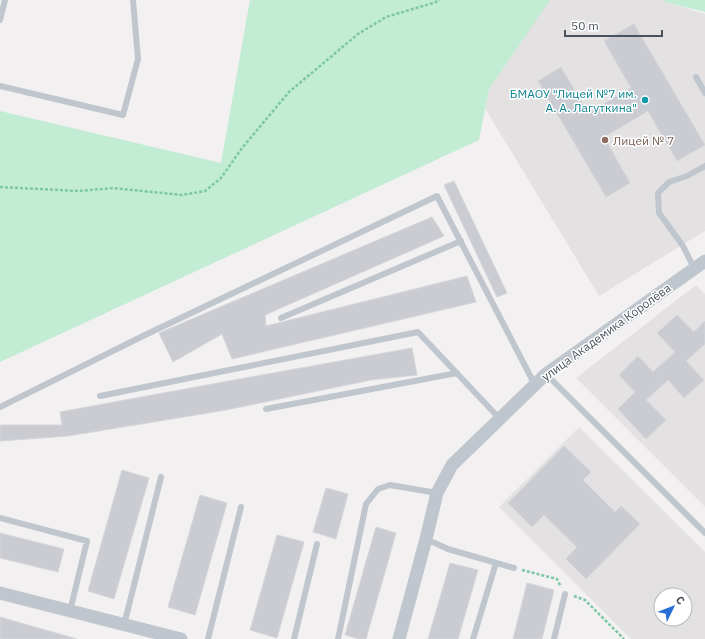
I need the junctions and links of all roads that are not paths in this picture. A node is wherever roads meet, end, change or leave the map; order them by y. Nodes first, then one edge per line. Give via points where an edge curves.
1 (5, 0) edge
2 (133, 0) edge
3 (0, 20) edge
4 (696, 77) dead end
5 (0, 86) edge
6 (705, 93) edge
7 (705, 166) edge
8 (461, 241) junction
9 (705, 261) edge
10 (694, 268) junction
11 (281, 318) dead end
12 (457, 373) junction
13 (546, 374) junction
14 (535, 385) junction
15 (100, 396) dead end
16 (0, 407) edge
17 (266, 409) dead end
18 (500, 419) junction
19 (161, 477) dead end
20 (437, 493) junction
21 (241, 507) dead end
22 (0, 518) edge
23 (705, 533) edge
24 (426, 539) junction
25 (316, 544) dead end
26 (496, 563) junction
27 (514, 568) dead end
28 (0, 593) edge
29 (565, 594) dead end
30 (70, 611) junction
31 (124, 624) junction
32 (181, 639) edge
33 (208, 639) edge
34 (294, 639) edge
35 (338, 639) edge
36 (399, 639) edge
37 (473, 639) edge
38 (554, 639) edge

1 - 3 lane
2 - 5 lane via 138,59 123,115
4 - 6 lane
7 - 10 lane via 669,182 658,193 659,213
8 - 11 lane
8 - 14 lane
8 - 16 lane via 437,196
9 - 10 street, улица Академика Королёва
10 - 13 street, улица Академика Королёва
12 - 15 lane via 418,332
12 - 17 lane
12 - 18 lane
13 - 14 street, улица Академика Королёва
13 - 23 lane
14 - 18 street, улица Академика Королёва
18 - 20 street, улица Академика Королёва via 452,466
19 - 31 lane
20 - 24 street, улица Академика Королёва
20 - 35 lane via 390,485 378,489 366,504
21 - 33 lane
22 - 30 lane via 87,541
24 - 26 lane via 448,549
24 - 36 street, улица Академика Королёва
25 - 34 lane
26 - 27 lane
26 - 37 lane
28 - 30 street
29 - 38 lane
30 - 31 street
31 - 32 street

